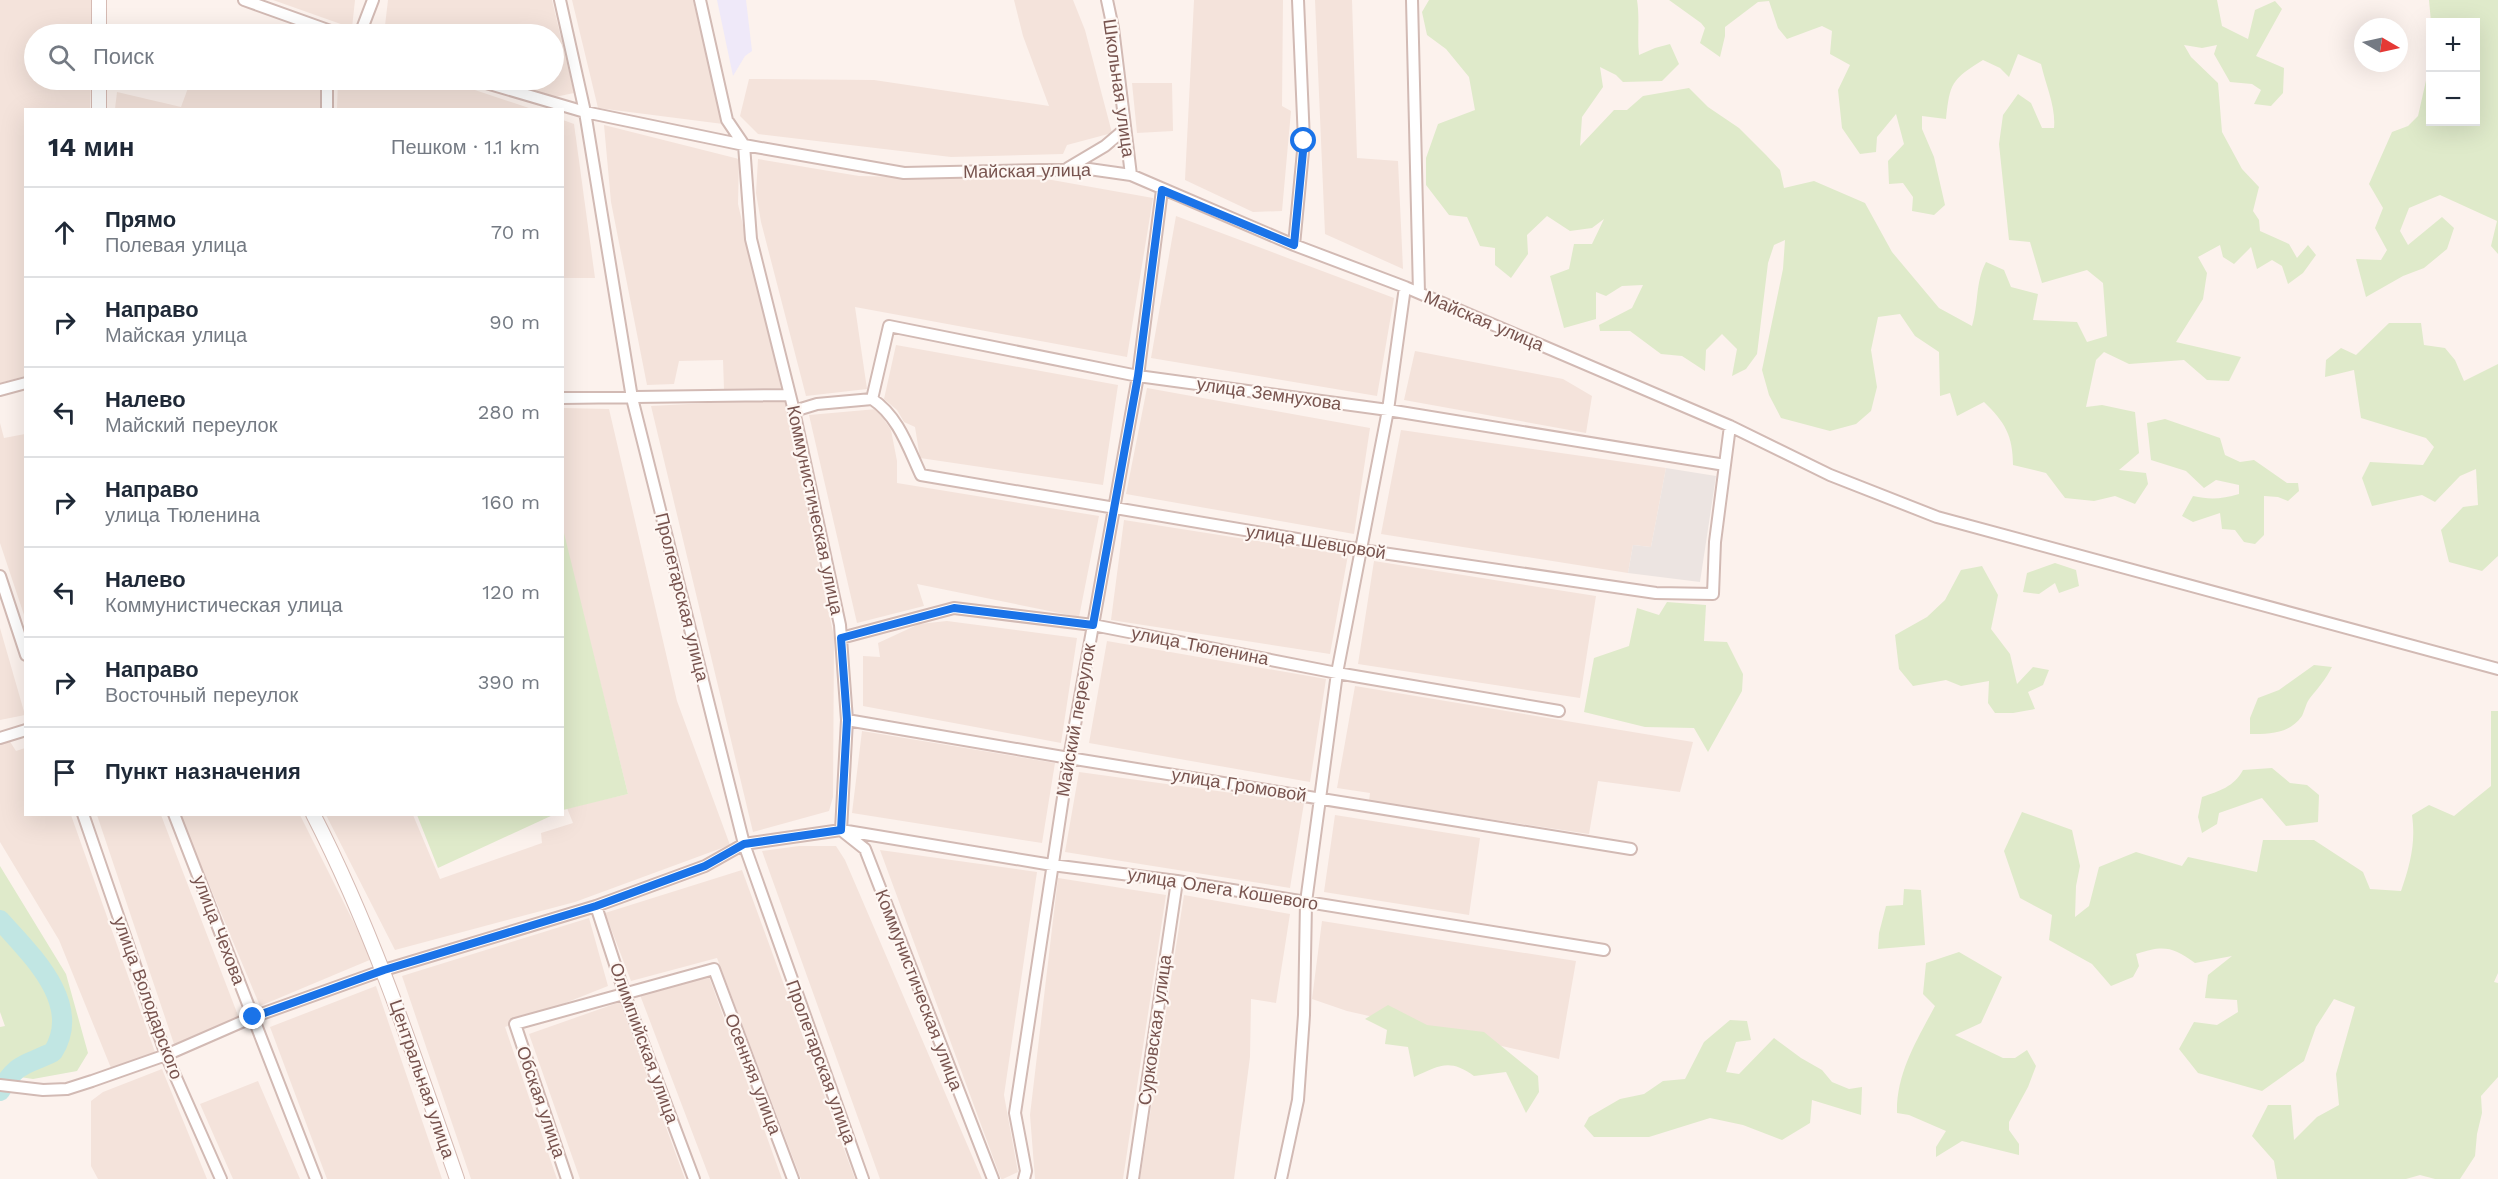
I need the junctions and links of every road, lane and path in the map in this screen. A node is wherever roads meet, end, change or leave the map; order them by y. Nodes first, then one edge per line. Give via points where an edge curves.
1 (99, 0) edge
2 (244, 0) edge
3 (373, 0) edge
4 (560, 0) edge
5 (700, 0) edge
6 (1107, 0) edge
7 (1298, 0) edge
8 (1412, 0) edge
9 (99, 24) edge
10 (304, 24) edge
11 (364, 24) edge
12 (99, 90) edge
13 (327, 90) edge
14 (510, 90) edge
15 (99, 108) edge
16 (327, 108) edge
17 (585, 112) junction
18 (1125, 129) junction
19 (744, 145) junction
20 (1065, 169) junction
21 (1131, 175) junction
22 (1162, 190) junction
23 (1294, 245) junction
24 (1405, 287) junction
25 (1419, 293) junction
26 (1138, 376) junction
27 (24, 384) edge
28 (0, 390) edge
29 (790, 394) junction
30 (564, 398) edge
31 (632, 398) junction
32 (872, 399) junction
33 (1388, 410) junction
34 (794, 411) junction
35 (1730, 426) junction
36 (1725, 465) junction
37 (1114, 508) junction
38 (1362, 550) junction
39 (0, 576) edge
40 (1093, 625) junction
41 (841, 638) junction
42 (24, 649) edge
43 (2498, 669) edge
44 (1337, 673) junction
45 (1559, 711) dead end
46 (847, 720) junction
47 (24, 731) edge
48 (0, 738) edge
49 (1069, 758) junction
50 (1320, 798) junction
51 (84, 816) edge
52 (175, 816) edge
53 (314, 816) edge
54 (841, 830) junction
55 (744, 844) junction
56 (1631, 849) dead end
57 (1052, 865) junction
58 (1177, 880) junction
59 (1306, 902) junction
60 (596, 906) junction
61 (1604, 950) dead end
62 (384, 970) junction
63 (625, 995) junction
64 (253, 1017) junction
65 (166, 1055) junction
66 (0, 1085) edge
67 (221, 1179) edge
68 (316, 1179) edge
69 (457, 1179) edge
70 (567, 1179) edge
71 (694, 1179) edge
72 (792, 1179) edge
73 (863, 1179) edge
74 (993, 1179) edge
75 (1024, 1179) edge
76 (1133, 1179) edge
77 (1281, 1179) edge

1 - 9 main road
2 - 10 street
3 - 11 street
4 - 17 street, Пролетарская улица
5 - 19 street, Коммунистическая улица via 727,120
6 - 18 street, Школьная улица
7 - 23 street via 1304,141
8 - 25 street
12 - 15 main road
13 - 16 street
14 - 17 street, Майская улица
17 - 19 street, Майская улица
17 - 31 street, Пролетарская улица
18 - 20 street via 1105,146
18 - 21 street, Школьная улица
19 - 20 street, Майская улица via 904,173
19 - 29 street, Коммунистическая улица via 751,239
20 - 21 street, Майская улица
21 - 22 street, Майская улица
22 - 23 street, Майская улица
22 - 26 street, Майский переулок
23 - 24 street, Майская улица
24 - 25 street, Майская улица
24 - 33 street
25 - 35 street, Майская улица
26 - 32 street, улица Земнухова via 889,326
26 - 33 street, улица Земнухова
26 - 37 street, Майский переулок
27 - 28 street
29 - 31 street
29 - 34 street, Коммунистическая улица
30 - 31 street
31 - 55 street, Пролетарская улица
32 - 34 street via 817,404
32 - 37 street, улица Шевцовой via 886,408 899,428 921,475
33 - 36 street, улица Земнухова
33 - 38 street
34 - 41 street, Коммунистическая улица
35 - 36 street
35 - 43 street, Майская улица via 1830,475 1937,517
36 - 38 street, улица Шевцовой via 1713,594 1656,593
37 - 38 street, улица Шевцовой
37 - 40 street, Майский переулок
38 - 44 street
39 - 42 street
40 - 41 street, улица Тюленина via 954,608
40 - 44 street, улица Тюленина
40 - 49 street, Майский переулок
41 - 46 street, Коммунистическая улица
44 - 45 street, улица Тюленина
44 - 50 street
46 - 49 street, улица Громовой
46 - 54 street, Коммунистическая улица
47 - 48 street
49 - 50 street, улица Громовой
49 - 57 street, Майский переулок
50 - 56 street, улица Громовой
50 - 59 street
51 - 65 street, улица Володарского
52 - 64 street, улица Чехова
53 - 62 main road, Центральная улица
54 - 55 street, улица Олега Кошевого
54 - 57 street, улица Олега Кошевого
54 - 74 street, Коммунистическая улица via 866,849
55 - 60 street via 705,866
55 - 73 street, Пролетарская улица
57 - 58 street, улица Олега Кошевого
57 - 75 street, Майский переулок via 1016,1113
58 - 59 street, улица Олега Кошевого
58 - 76 street, Сурковская улица
59 - 61 street, улица Олега Кошевого
59 - 77 street via 1298,1100
60 - 62 street
60 - 63 street, Олимпийская улица
62 - 64 street
62 - 69 main road, Центральная улица
63 - 70 street, Обская улица via 515,1024
63 - 71 street, Олимпийская улица
63 - 72 street, Осенняя улица via 714,969
64 - 65 street
64 - 68 street, улица Чехова
65 - 66 street via 67,1089
65 - 67 street, улица Володарского

